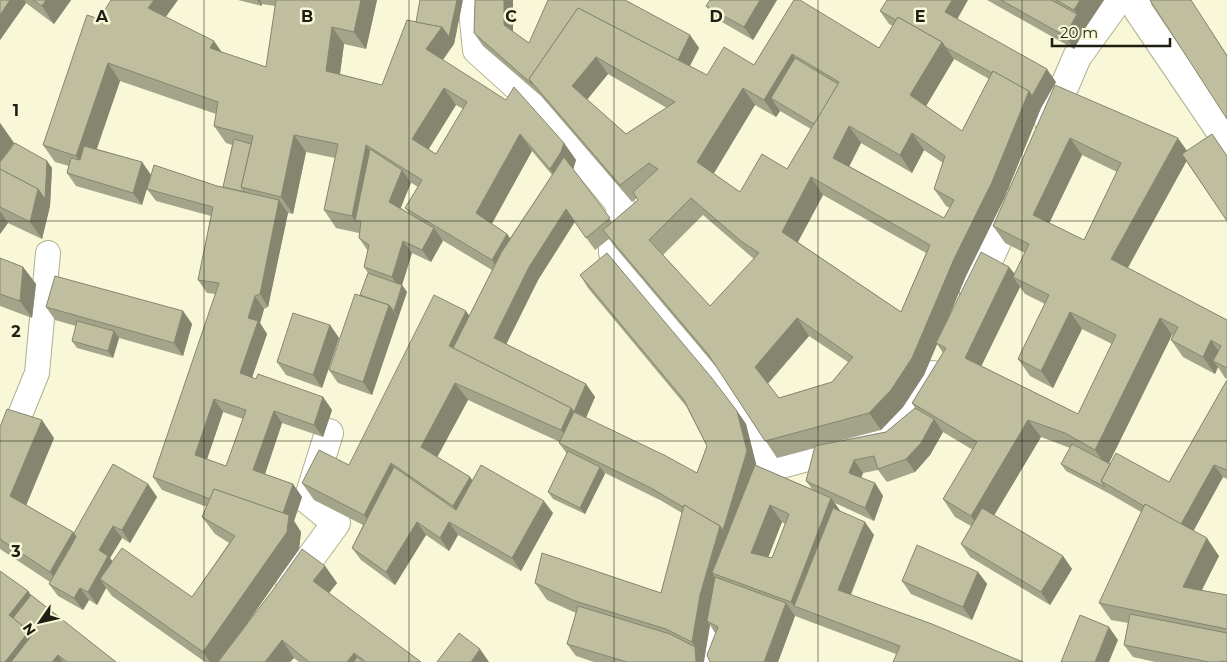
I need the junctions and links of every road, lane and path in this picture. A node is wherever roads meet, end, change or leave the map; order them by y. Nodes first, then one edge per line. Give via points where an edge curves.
1 (472, 0) edge
2 (1118, 0) edge
3 (1136, 0) edge
4 (1227, 141) edge
5 (1039, 148) edge
6 (1027, 175) edge
7 (48, 253) dead end
8 (962, 316) edge
9 (945, 350) edge
10 (329, 433) dead end
11 (0, 464) edge
12 (774, 466) junction
13 (746, 523) edge
14 (727, 573) edge
15 (278, 603) edge
16 (712, 662) edge

1 - 12 street via 477,50 540,106 620,204 619,231 613,253 739,407
2 - 5 street via 1077,57
3 - 4 street via 1138,10
6 - 8 street
7 - 11 lane via 37,373
9 - 12 street via 923,397 903,422 882,436
10 - 15 street via 308,500 336,523
12 - 13 street via 764,476
14 - 16 street via 713,635

